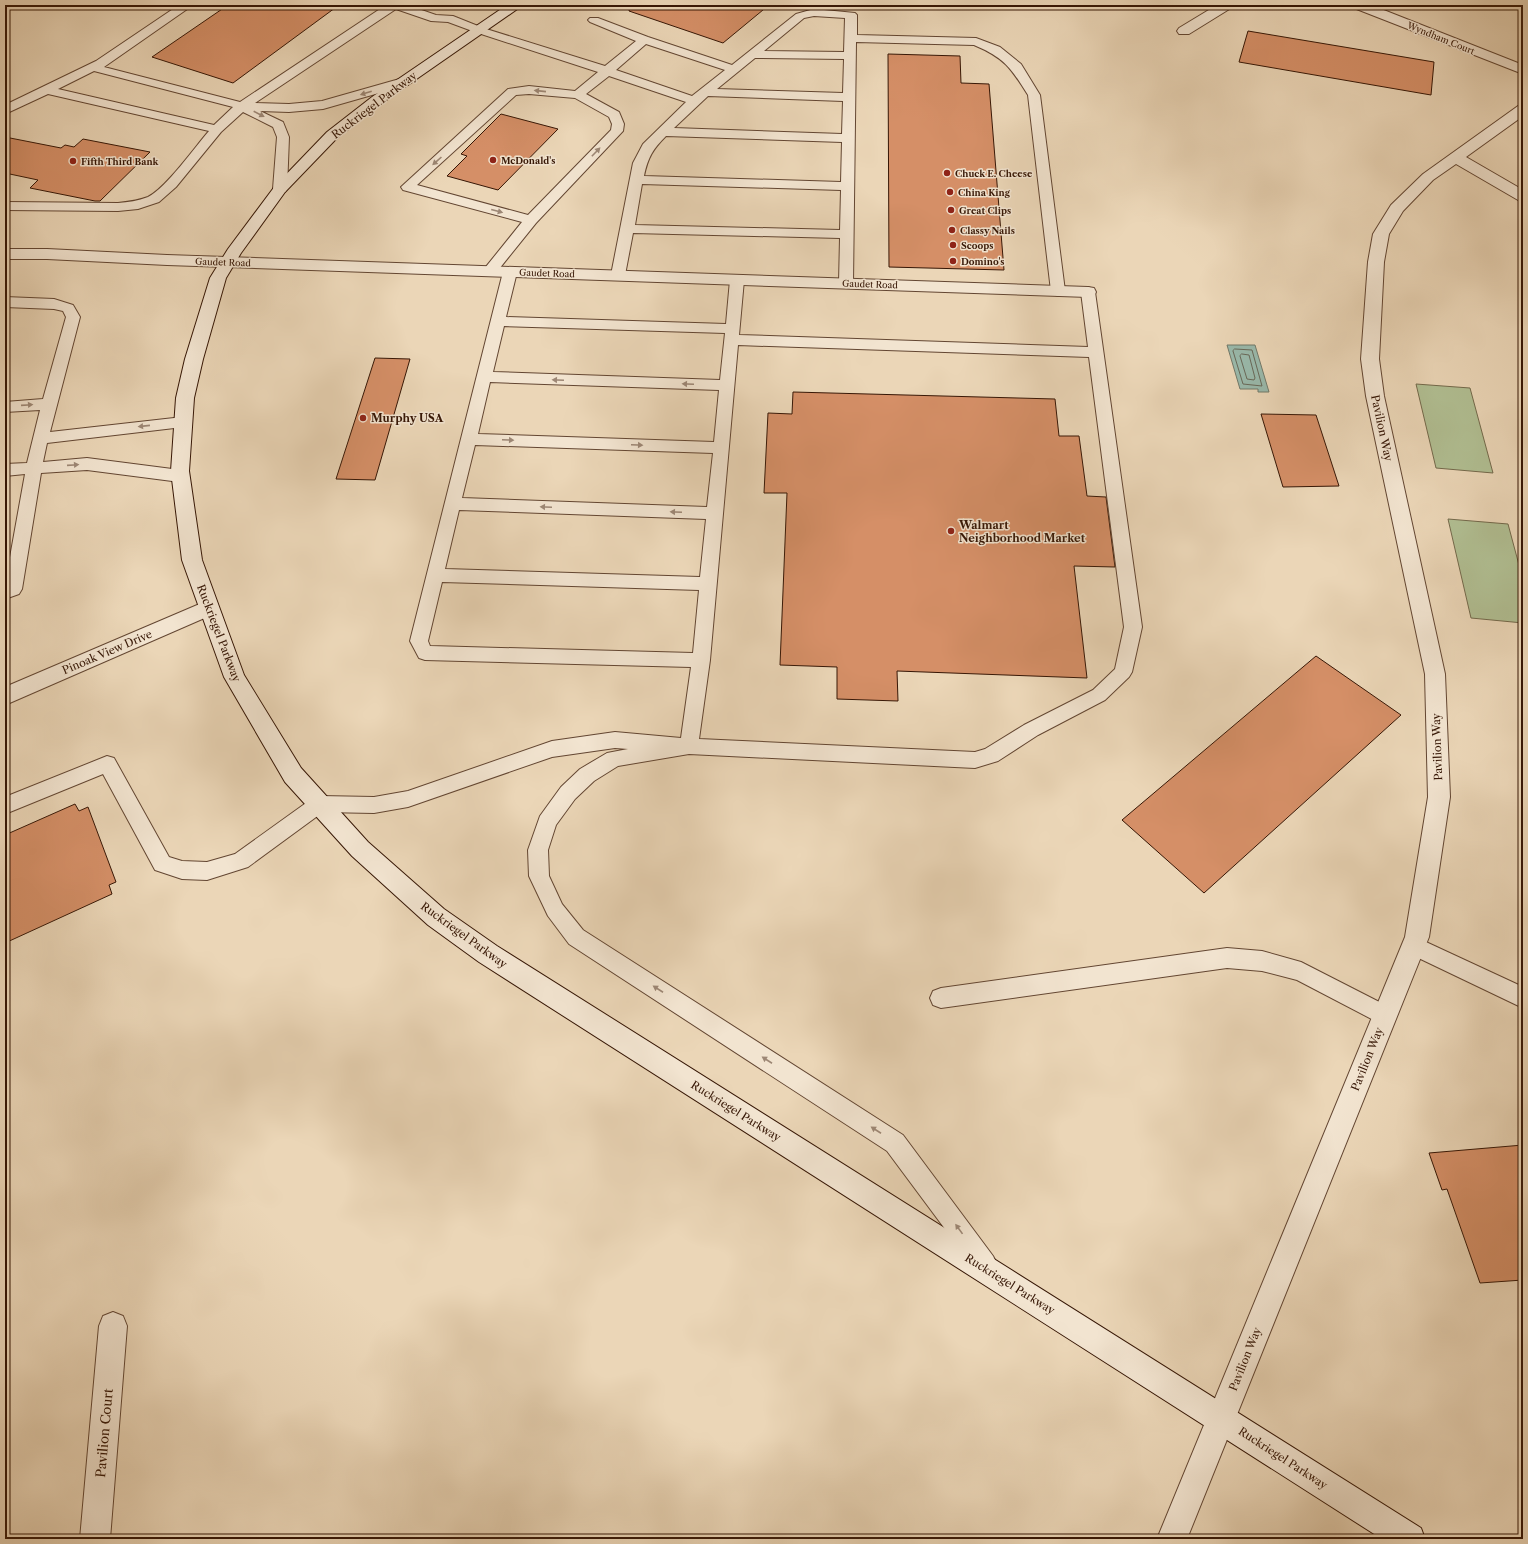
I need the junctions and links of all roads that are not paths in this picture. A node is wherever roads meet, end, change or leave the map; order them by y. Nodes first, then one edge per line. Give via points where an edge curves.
1 (187, 5) edge
2 (394, 5) edge
3 (401, 5) edge
4 (516, 5) edge
5 (860, 5) edge
6 (1226, 5) edge
7 (1359, 5) edge
8 (439, 7) dead end
9 (851, 16) junction
10 (449, 18) junction
11 (594, 20) dead end
12 (479, 30) junction
13 (1184, 31) dead end
14 (851, 38) junction
15 (644, 40) junction
16 (753, 54) junction
17 (850, 56) junction
18 (92, 67) junction
19 (733, 69) junction
20 (1523, 70) edge
21 (607, 71) junction
22 (403, 82) junction
23 (46, 90) junction
24 (704, 92) junction
25 (578, 95) junction
26 (849, 97) junction
27 (694, 101) junction
28 (242, 106) junction
29 (1523, 109) edge
30 (5, 110) edge
31 (217, 129) junction
32 (664, 132) junction
33 (848, 138) junction
34 (1455, 157) junction
35 (637, 180) junction
36 (848, 186) junction
37 (280, 189) junction
38 (1523, 197) edge
39 (5, 206) edge
40 (531, 220) junction
41 (627, 229) junction
42 (847, 234) junction
43 (5, 254) edge
44 (228, 262) junction
45 (490, 271) junction
46 (510, 272) junction
47 (618, 276) junction
48 (737, 280) junction
49 (846, 283) junction
50 (1058, 291) junction
51 (1088, 292) joint
52 (5, 302) edge
53 (498, 321) junction
54 (732, 335) junction
55 (1096, 352) junction
56 (484, 377) junction
57 (727, 385) junction
58 (50, 404) junction
59 (5, 407) edge
60 (183, 422) junction
61 (41, 438) junction
62 (469, 439) junction
63 (721, 448) junction
64 (34, 467) junction
65 (5, 470) edge
66 (180, 476) junction
67 (453, 504) junction
68 (715, 513) junction
69 (435, 575) junction
70 (708, 584) junction
71 (5, 592) edge
72 (209, 608) junction
73 (701, 660) junction
74 (5, 696) edge
75 (689, 746) junction
76 (320, 804) junction
77 (5, 806) edge
78 (1413, 945) junction
79 (941, 998) dead end
80 (1523, 998) edge
81 (1385, 1016) junction
82 (990, 1272) junction
83 (113, 1326) dead end
84 (1221, 1418) junction
85 (95, 1539) edge
86 (1172, 1539) edge
87 (1410, 1539) edge

1 - 18 lane
2 - 28 lane
3 - 10 lane via 435,19
4 - 12 street, Ruckriegel Parkway
5 - 9 lane
6 - 13 street
7 - 20 street, Wyndham Court
8 - 10 lane via 450,10
9 - 14 lane
9 - 16 lane via 814,12 800,16
10 - 12 lane
11 - 15 lane
12 - 21 lane
12 - 22 street, Ruckriegel Parkway
14 - 17 lane
14 - 50 lane via 976,42 996,50 1017,67 1034,95
15 - 19 lane
15 - 21 lane
16 - 17 lane
16 - 19 lane
17 - 26 lane
18 - 23 lane
18 - 28 lane
19 - 24 lane
21 - 25 lane
21 - 27 lane
22 -> 28 lane via 323,105 289,108
22 - 37 street, Ruckriegel Parkway via 332,135
23 - 30 lane
23 - 31 lane
24 - 26 lane
24 - 27 lane
40 -> 25 lane via 617,131 615,116
25 -> 40 lane via 529,90 512,92 408,187
26 - 33 lane
27 - 32 lane
28 - 31 lane
28 -> 37 lane via 279,125 283,137
29 - 34 street, Pavilion Way
31 - 39 lane via 171,184 154,199 138,205 102,208
32 - 33 lane
32 - 35 lane via 648,147 640,163
33 - 36 lane
34 - 38 street
34 - 78 street, Pavilion Way via 1428,178 1397,208 1381,234 1376,262 1370,359 1375,396 1435,674 1439,797
35 - 36 lane
35 - 41 lane
36 - 42 lane
37 - 44 street, Ruckriegel Parkway
40 - 45 lane
41 - 42 lane
41 - 47 lane
42 - 49 lane
43 - 44 street, Gaudet Road
44 - 45 street, Gaudet Road
44 - 60 street, Ruckriegel Parkway via 218,278 194,359 185,398
45 - 46 street, Gaudet Road
46 - 47 street, Gaudet Road
46 - 53 lane
47 - 48 street, Gaudet Road
48 - 49 street, Gaudet Road
48 - 54 lane
49 - 50 street, Gaudet Road
50 - 51 street, Gaudet Road
51 - 55 lane
52 - 58 lane via 54,304 68,308 73,316
53 - 54 lane
53 - 56 lane
54 - 55 lane
54 - 57 lane
55 - 75 lane via 1133,627 1124,672 1099,694 1031,730 991,755 975,760
57 -> 56 lane
56 - 62 lane
57 - 63 lane
59 -> 58 lane
58 - 61 lane
60 -> 61 lane
60 - 66 street, Ruckriegel Parkway
61 - 64 lane
62 -> 63 lane
62 - 67 lane
63 - 68 lane
64 - 65 lane
64 -> 66 lane via 87,464
64 - 71 lane via 13,589
66 - 72 street, Ruckriegel Parkway via 192,560
68 -> 67 lane
67 - 69 lane
68 - 70 lane
69 - 70 lane
69 - 73 lane via 419,641 425,653
70 - 73 lane
72 - 74 street, Pinoak View Drive
72 - 76 street, Ruckriegel Parkway via 234,677 293,775
73 - 75 lane
75 - 76 lane via 615,740 552,749 408,799 374,805
82 -> 75 lane via 895,1143 576,937 555,910 539,876 538,850 548,822 568,793 587,775 614,759
76 - 77 lane via 241,860 208,872 182,870 162,864 107,764
76 - 82 street, Ruckriegel Parkway via 366,854 436,917 488,954
78 - 80 lane
78 - 81 street, Pavilion Way
79 - 81 lane via 1227,958 1262,960 1301,972
81 - 84 street, Pavilion Way
82 - 84 street, Ruckriegel Parkway
83 - 85 street, Pavilion Court
84 - 86 street, Pavilion Way
84 - 87 street, Ruckriegel Parkway

